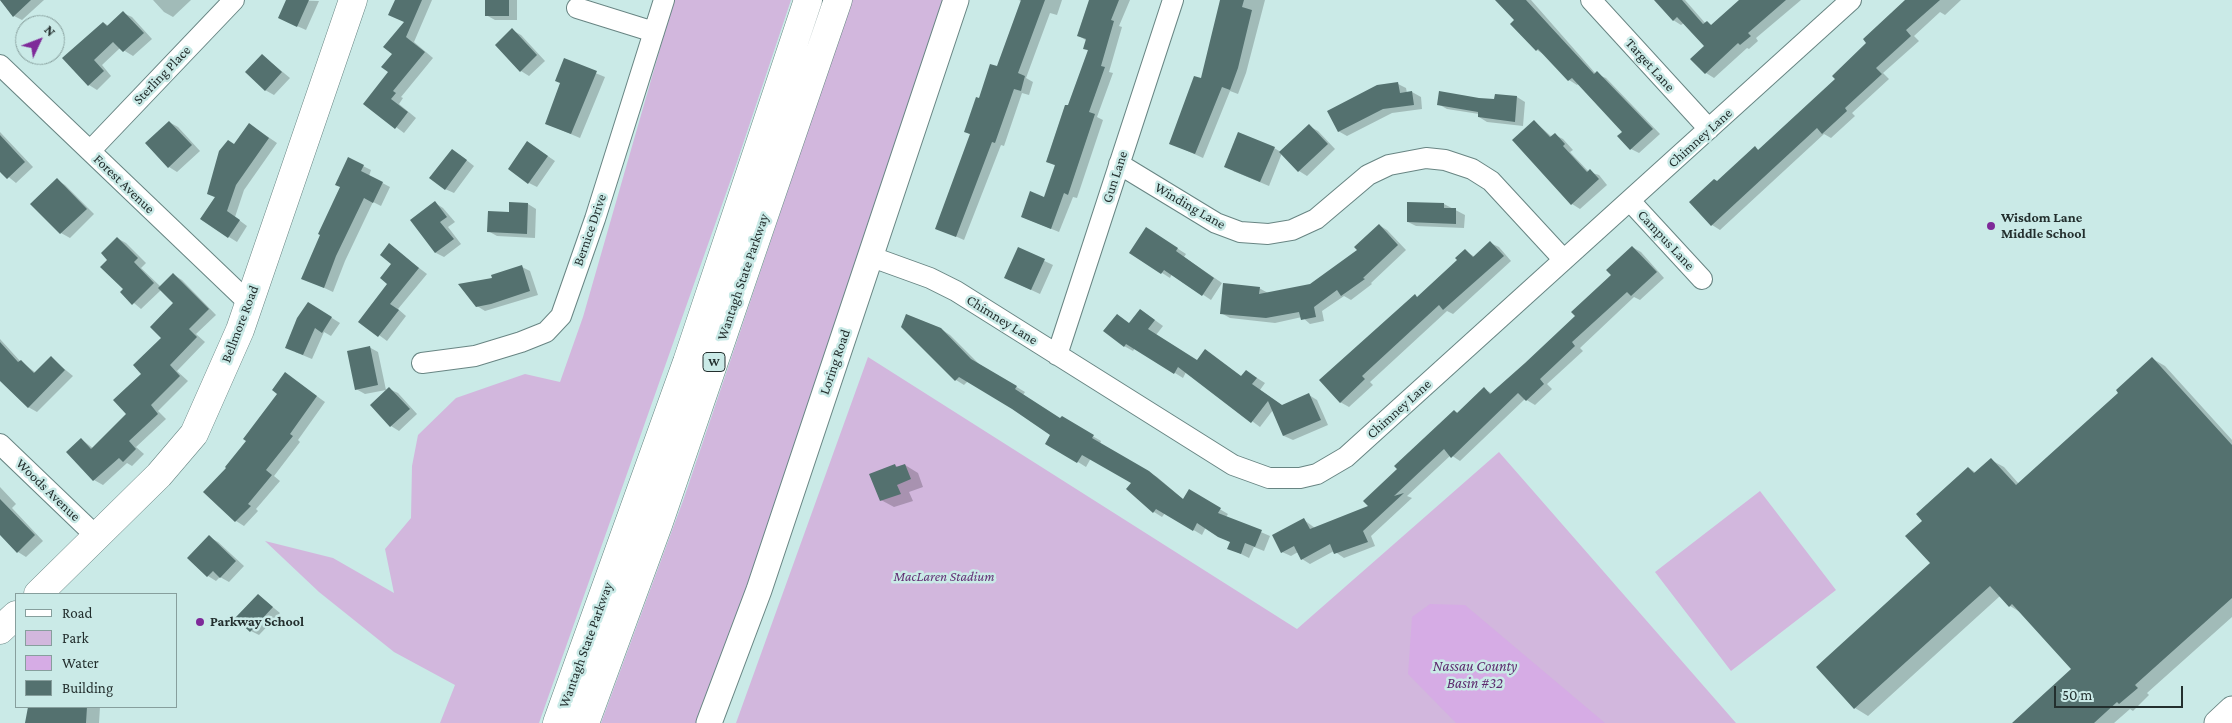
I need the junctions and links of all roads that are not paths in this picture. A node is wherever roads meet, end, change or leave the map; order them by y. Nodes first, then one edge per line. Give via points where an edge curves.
1 (234, 0) edge
2 (353, 0) edge
3 (664, 0) edge
4 (808, 0) edge
5 (838, 0) edge
6 (956, 0) edge
7 (1173, 0) edge
8 (1591, 0) edge
9 (1851, 0) edge
10 (577, 8) dead end
11 (654, 32) junction
12 (0, 65) edge
13 (1709, 129) junction
14 (90, 151) junction
15 (1119, 164) junction
16 (1630, 200) junction
17 (872, 257) junction
18 (1564, 260) junction
19 (1702, 279) dead end
20 (249, 303) junction
21 (1057, 355) junction
22 (422, 363) dead end
23 (0, 444) edge
24 (97, 537) junction
25 (39, 593) edge
26 (15, 616) edge
27 (0, 630) edge
28 (2232, 709) edge
29 (557, 723) edge
30 (585, 723) edge
31 (709, 723) edge
32 (2217, 723) edge

1 - 14 street, Sterling Place
2 - 20 main road, Bellmore Road
3 - 11 street, Bernice Drive
4 - 29 main road, Wantagh State Parkway / W via 687,362
5 - 30 main road, Wantagh State Parkway / W via 658,525
6 - 17 street, Loring Road
7 - 15 street, Gun Lane
8 - 13 street, Target Lane
9 - 13 street, Chimney Lane
10 - 11 street
11 - 22 street, Bernice Drive via 561,316 546,332 521,342 475,356
12 - 14 street, Forest Avenue
13 - 16 street, Chimney Lane
14 - 20 street, Forest Avenue
15 - 18 street, Winding Lane via 1216,224 1240,232 1268,234 1292,230 1316,219 1368,175 1389,165 1426,158 1444,160 1472,169 1491,181
15 - 21 street, Gun Lane
16 - 18 street, Chimney Lane
16 - 19 street, Campus Lane
17 - 21 street, Chimney Lane via 943,284
17 - 31 street, Loring Road via 759,590
18 - 21 street, Chimney Lane via 1346,457 1317,474 1300,478 1269,478 1233,465
20 - 24 main road, Bellmore Road via 194,434 160,475
23 - 24 street, Woods Avenue
24 - 25 main road, Bellmore Road
26 - 27 main road
28 - 32 street

